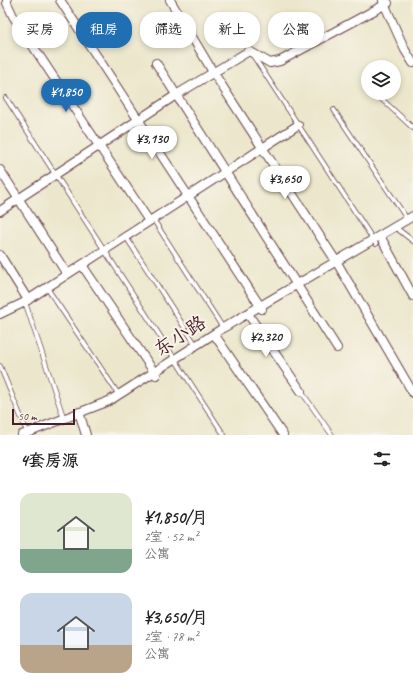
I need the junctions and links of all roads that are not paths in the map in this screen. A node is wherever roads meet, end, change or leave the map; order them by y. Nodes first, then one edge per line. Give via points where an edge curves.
1 (7, 0) edge
2 (60, 0) edge
3 (170, 0) edge
4 (386, 2) edge
5 (249, 51) junction
6 (413, 57) edge
7 (156, 63) dead end
8 (413, 63) edge
9 (213, 72) junction
10 (176, 95) junction
11 (6, 98) dead end
12 (383, 100) edge
13 (334, 110) dead end
14 (139, 121) junction
15 (298, 125) junction
16 (413, 128) edge
17 (100, 147) junction
18 (262, 147) junction
19 (0, 170) edge
20 (225, 172) junction
21 (57, 175) junction
22 (188, 196) junction
23 (18, 200) junction
24 (0, 211) edge
25 (151, 220) junction
26 (411, 220) edge
27 (397, 228) junction
28 (125, 237) junction
29 (378, 240) junction
30 (413, 241) edge
31 (105, 250) junction
32 (0, 255) edge
33 (337, 263) junction
34 (82, 265) junction
35 (67, 274) junction
36 (298, 286) junction
37 (47, 288) junction
38 (413, 296) edge
39 (26, 301) junction
40 (261, 307) junction
41 (1, 311) edge
42 (249, 315) junction
43 (224, 329) junction
44 (215, 335) junction
45 (197, 347) junction
46 (337, 348) dead end
47 (177, 360) junction
48 (0, 366) edge
49 (155, 374) junction
50 (301, 391) joint
51 (413, 392) edge
52 (120, 397) junction
53 (80, 413) junction
54 (64, 419) junction
55 (27, 434) edge
56 (86, 435) edge
57 (224, 435) edge
58 (283, 435) edge
59 (332, 435) edge

1 - 17 street via 13,16
2 - 14 street
3 - 9 street
4 - 5 street via 280,61 270,63
4 - 6 street
4 - 8 street via 405,50
5 - 9 street
5 - 15 lane
7 - 10 street
9 - 10 street
9 - 18 street
10 - 14 street
10 - 20 street
11 - 21 lane
12 - 16 lane
13 - 26 lane
14 - 17 street
14 - 22 street
15 - 18 street
15 - 29 lane
17 - 21 street
17 - 25 street
18 - 20 street
18 - 33 street
19 - 23 street
20 - 22 street
20 - 36 street
21 - 23 street
21 - 31 lane
22 - 25 street
22 - 40 street
23 - 24 street
23 - 35 street
25 - 28 street
25 - 43 lane
26 - 27 street, 东小路
27 - 29 street, 东小路
27 - 30 lane
28 - 31 street
28 - 45 lane
29 - 33 street, 东小路
29 - 38 street
31 - 34 street
31 - 47 lane
32 - 39 street
33 - 36 street, 东小路
33 - 51 street
34 - 35 street
34 - 49 street
35 - 37 street
36 - 40 street, 东小路
36 - 46 street
37 - 39 street
37 - 52 lane
39 - 41 street
39 - 54 lane
40 - 42 street, 东小路
42 - 43 street, 东小路
42 - 50 street
43 - 44 street, 东小路
44 - 45 street, 东小路
44 - 58 street
45 - 47 street, 东小路
47 - 49 street, 东小路
47 - 57 lane
48 - 55 lane
49 - 52 street, 东小路
50 - 59 lane
52 - 53 street, 东小路 via 109,404
53 - 54 street, 东小路
53 - 56 street
54 - 55 street, 东小路

